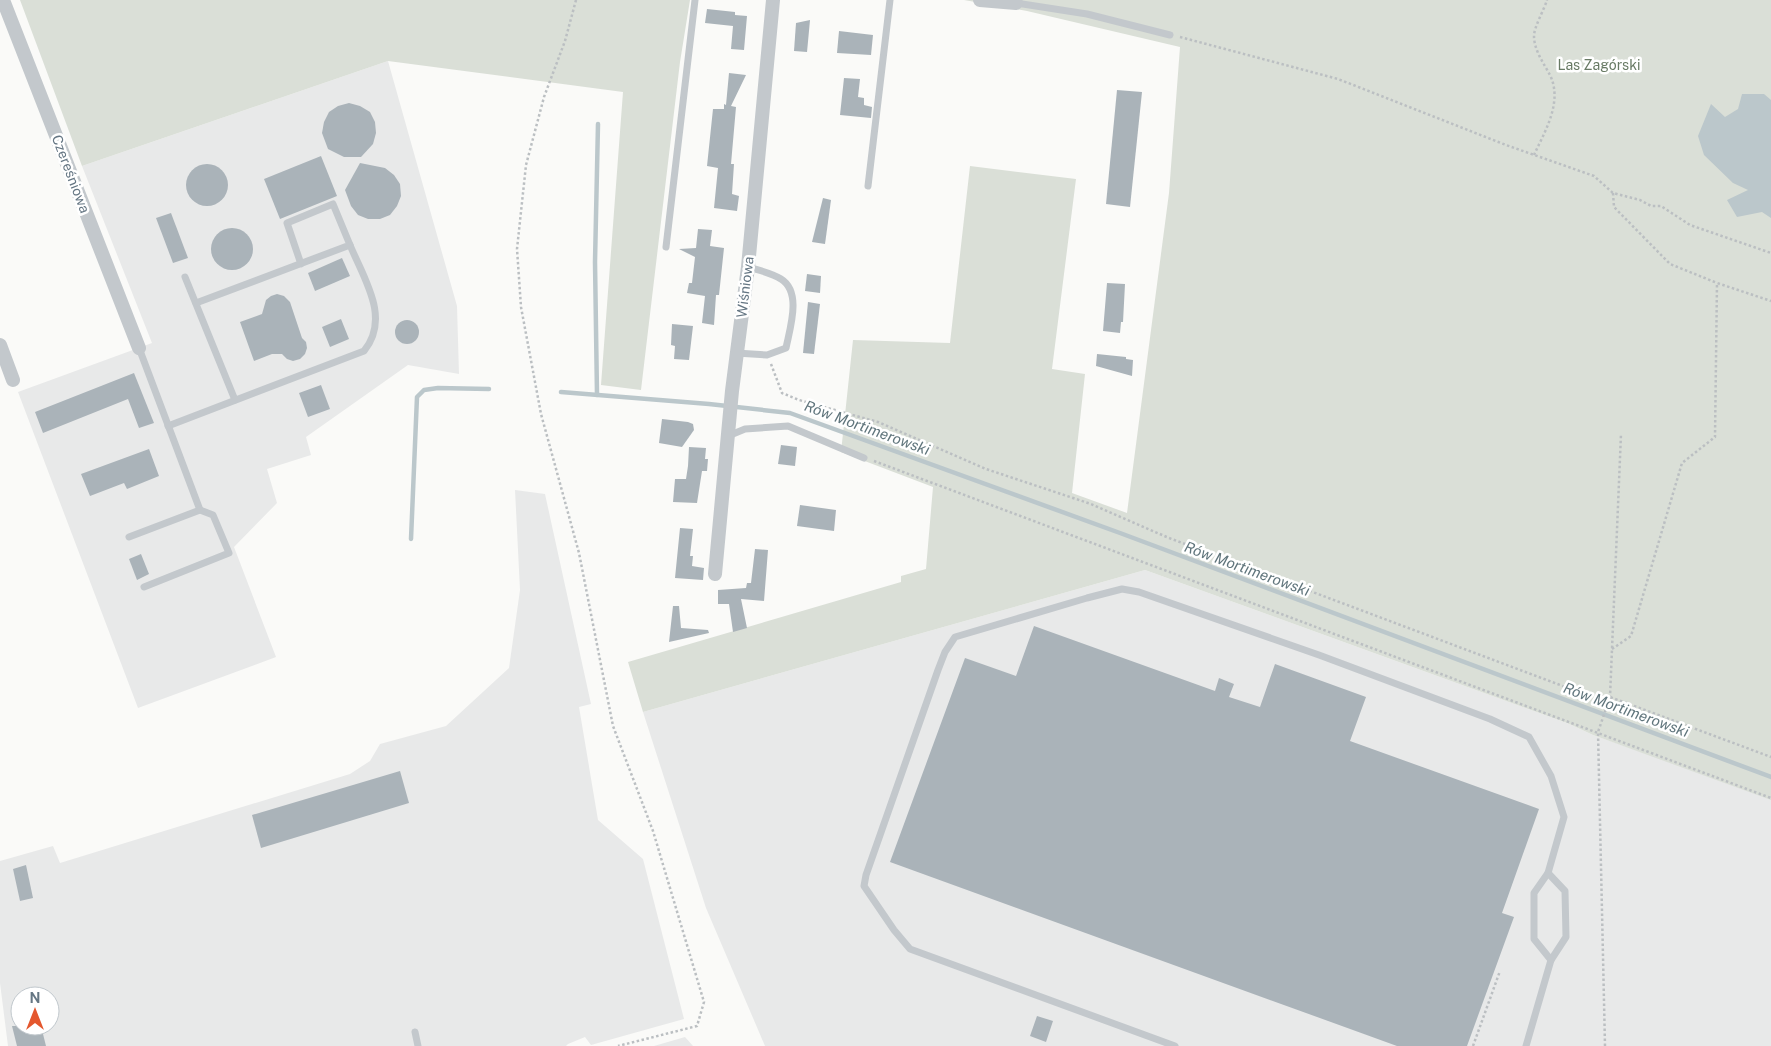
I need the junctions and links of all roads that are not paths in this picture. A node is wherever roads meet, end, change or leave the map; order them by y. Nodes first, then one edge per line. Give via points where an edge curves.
1 (3, 0) edge
2 (695, 0) edge
3 (773, 0) edge
4 (890, 0) edge
5 (980, 0) edge
6 (1016, 3) joint
7 (1170, 35) road end
8 (868, 186) dead end
9 (350, 245) junction
10 (666, 247) dead end
11 (301, 264) junction
12 (748, 267) junction
13 (186, 276) dead end
14 (196, 303) junction
15 (0, 346) edge
16 (139, 348) joint
17 (736, 353) junction
18 (13, 380) dead end
19 (235, 400) junction
20 (168, 426) junction
21 (728, 436) junction
22 (864, 458) road end
23 (200, 510) junction
24 (129, 537) dead end
25 (715, 574) dead end
26 (144, 587) dead end
27 (1548, 873) junction
28 (1551, 960) junction
29 (415, 1032) dead end
30 (418, 1046) edge
31 (1175, 1046) edge
32 (1526, 1046) edge

1 - 16 street, Czereśniowa
2 - 10 lane
3 - 12 street, Wiśniowa
4 - 8 lane
5 - 6 street
6 - 7 lane via 1087,14
9 - 11 lane
9 - 11 lane via 333,204 287,224
9 - 19 lane via 376,308 377,320 371,342 364,351
11 - 14 lane
12 - 17 street, Wiśniowa
12 - 17 lane via 781,279 792,292 792,316 786,348 767,355
13 - 14 lane
14 - 19 lane
15 - 18 street
16 - 20 lane
17 - 21 street, Wiśniowa
19 - 20 lane
20 - 23 lane
21 - 22 lane via 745,429 788,426
21 - 25 street, Wiśniowa
23 - 24 lane
23 - 26 lane via 213,515 229,553
27 - 28 lane via 1534,893 1534,938
27 - 28 lane via 1565,891 1566,936
27 - 31 lane via 1564,817 1550,776 1529,737 1490,719 1319,655 1139,592 1122,589 955,637 938,670 864,886 910,949
28 - 32 lane
29 - 30 lane

